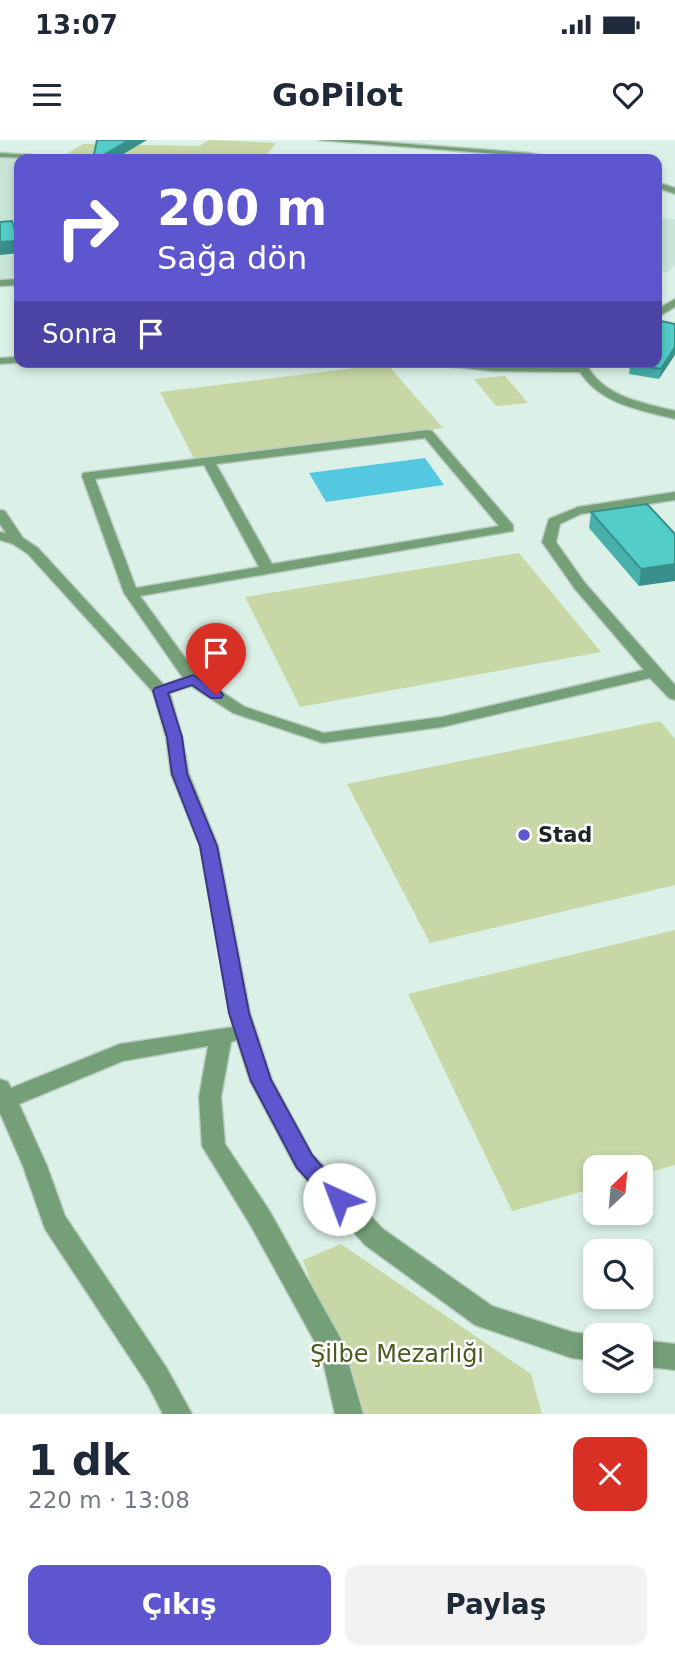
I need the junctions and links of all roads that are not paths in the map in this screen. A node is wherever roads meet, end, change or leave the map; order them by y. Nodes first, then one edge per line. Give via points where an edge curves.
1 (323, 140) edge
2 (515, 154) edge
3 (585, 368) edge
4 (675, 415) edge
5 (208, 461) junction
6 (675, 496) edge
7 (0, 514) edge
8 (0, 536) edge
9 (18, 541) junction
10 (267, 569) junction
11 (131, 593) junction
12 (654, 672) junction
13 (193, 680) junction
14 (160, 691) junction
15 (675, 695) edge
16 (233, 1034) junction
17 (3, 1094) edge
18 (583, 1346) edge
19 (653, 1354) edge
20 (675, 1357) edge
21 (178, 1414) edge
22 (349, 1414) edge

1 - 2 street
3 - 4 street via 588,380 599,390
5 - 10 street
5 - 10 street via 428,434 508,528
5 - 11 street via 88,476
6 - 12 street via 579,511 554,522 550,542 580,586
7 - 9 street
8 - 9 street
9 - 14 street via 33,551
10 - 11 street
11 - 13 street
12 - 13 street via 442,722 324,738 239,710
12 - 15 street
13 - 14 street
14 - 16 street via 180,774 209,846 239,1013
16 - 17 street via 120,1054
16 - 18 street via 304,1161 374,1237 484,1316
16 - 22 street via 210,1097 214,1146 333,1350
17 - 21 street via 54,1222
19 - 20 street

